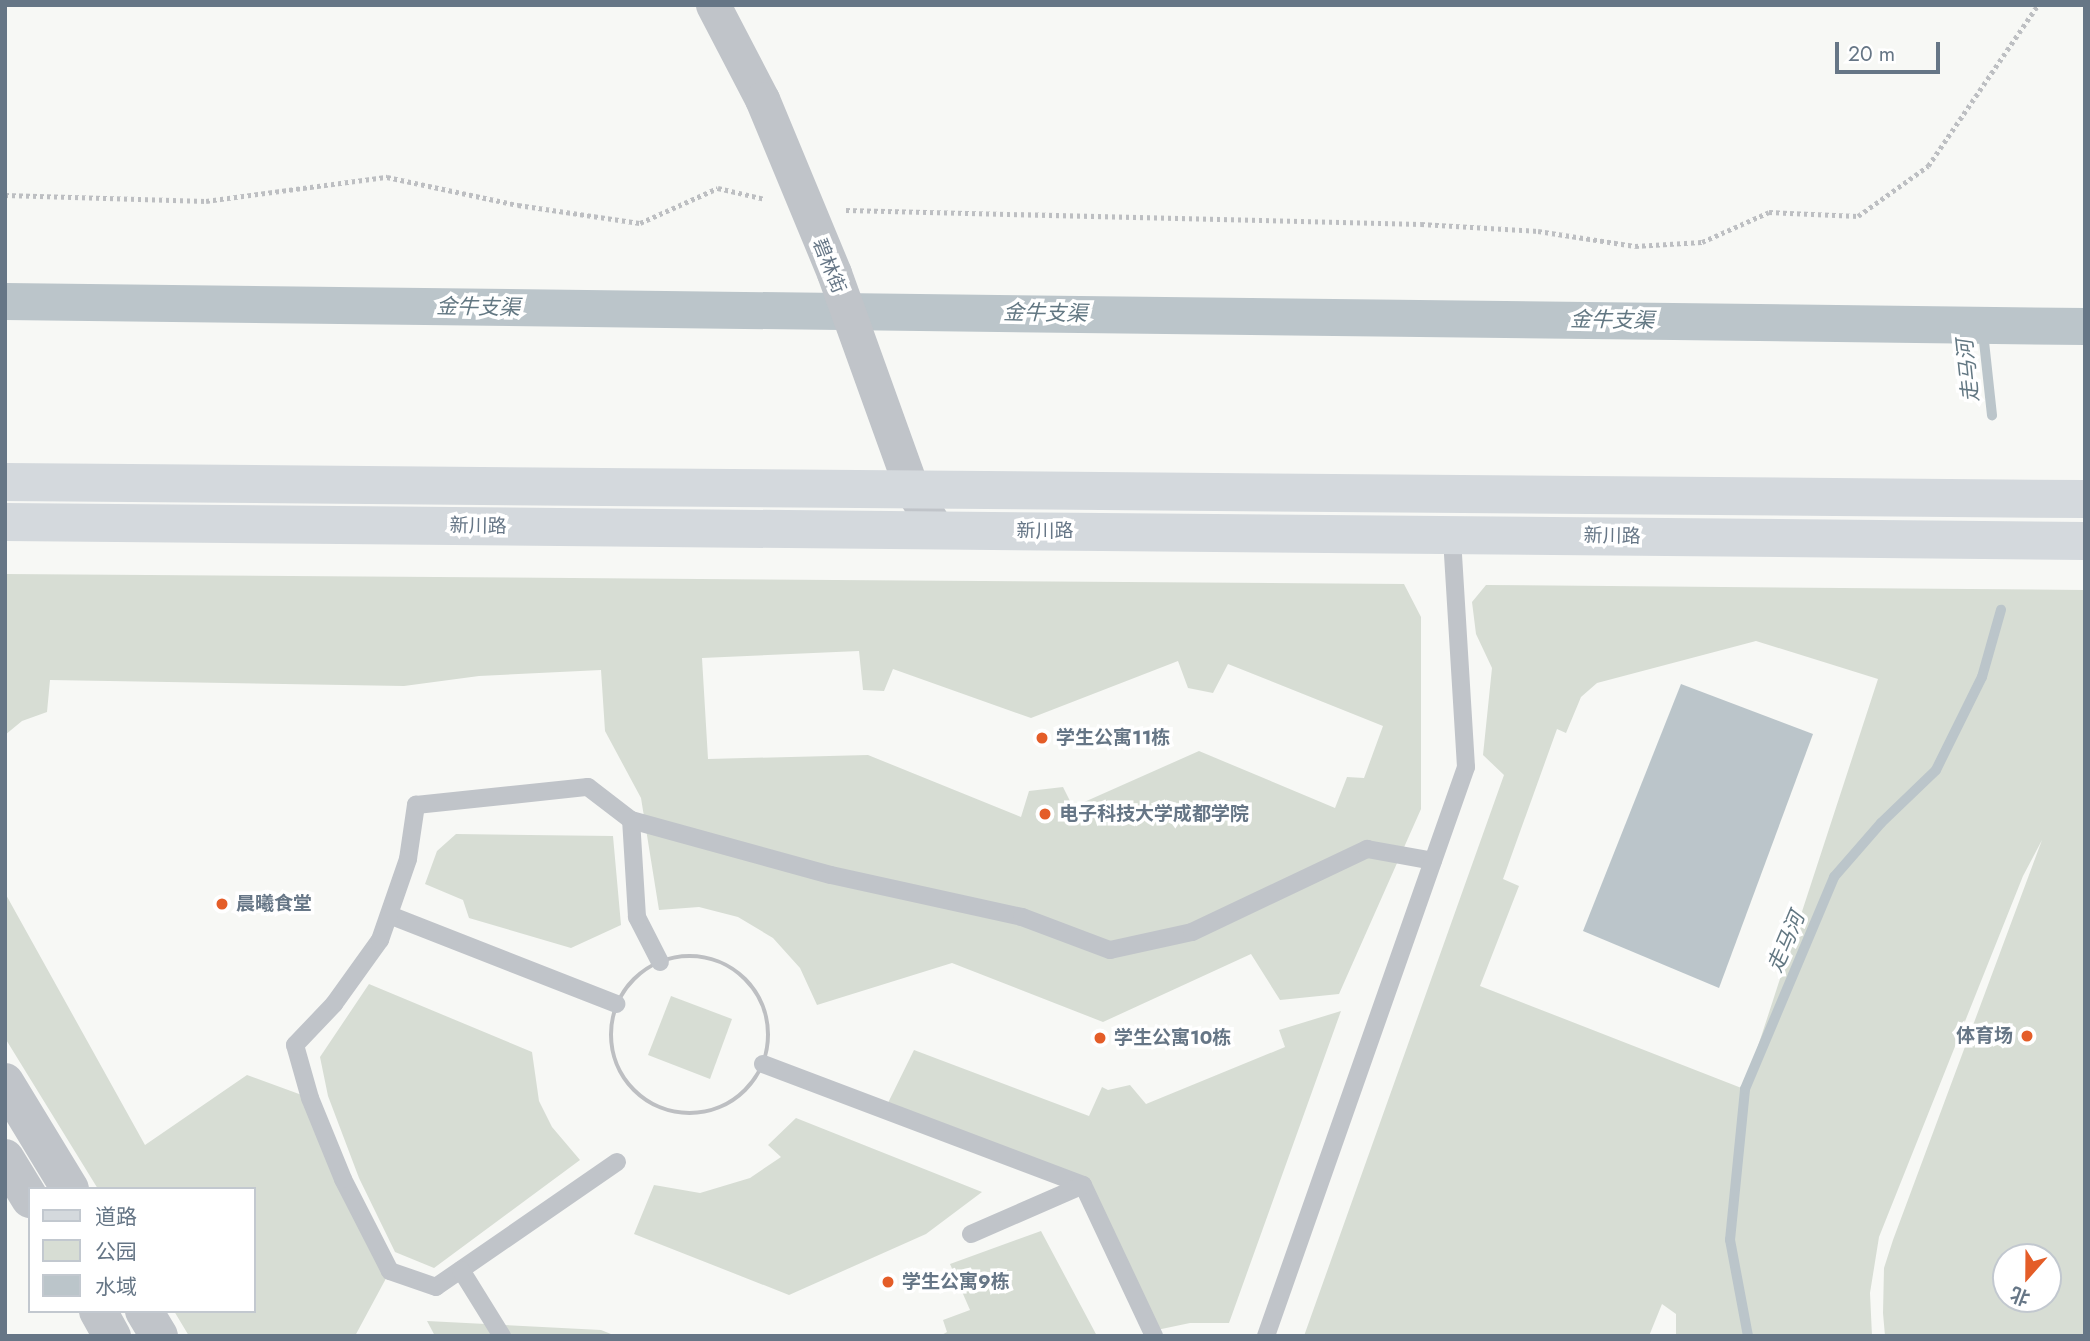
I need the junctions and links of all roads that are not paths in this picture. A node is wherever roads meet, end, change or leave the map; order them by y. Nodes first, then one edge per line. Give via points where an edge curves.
1 (713, 5) edge
2 (5, 482) edge
3 (912, 490) junction
4 (2085, 499) edge
5 (5, 522) edge
6 (937, 530) junction
7 (1452, 535) junction
8 (2085, 541) edge
9 (631, 820) junction
10 (1433, 861) junction
11 (392, 916) junction
12 (660, 962) road end
13 (616, 1004) road end
14 (763, 1064) road end
15 (5, 1082) edge
16 (5, 1158) edge
17 (617, 1162) dead end
18 (1083, 1185) junction
19 (69, 1187) edge
20 (28, 1196) edge
21 (971, 1234) dead end
22 (461, 1270) junction
23 (99, 1313) edge
24 (145, 1313) edge
25 (113, 1336) edge
26 (159, 1336) edge
27 (502, 1336) edge
28 (1154, 1336) edge
29 (1266, 1336) edge

1 - 3 street, 碧林街 via 762,99 834,273
2 - 3 main road, 新川路
3 - 4 main road, 新川路
3 - 6 street, 碧林街
5 - 6 main road, 新川路
6 - 7 main road, 新川路
7 - 8 main road, 新川路
7 - 10 lane via 1466,767
9 - 10 lane via 831,875 1022,917 1110,950 1192,932 1367,849
9 - 11 lane via 588,788 416,805
9 - 12 lane via 637,917
10 - 29 lane
11 - 13 lane
11 - 22 lane via 334,1003 295,1045 310,1098 343,1179 390,1271 436,1287
14 - 18 lane
15 - 19 street
16 - 20 street
17 - 22 lane
18 - 21 lane
18 - 28 lane
22 - 27 lane
23 - 25 street
24 - 26 street

